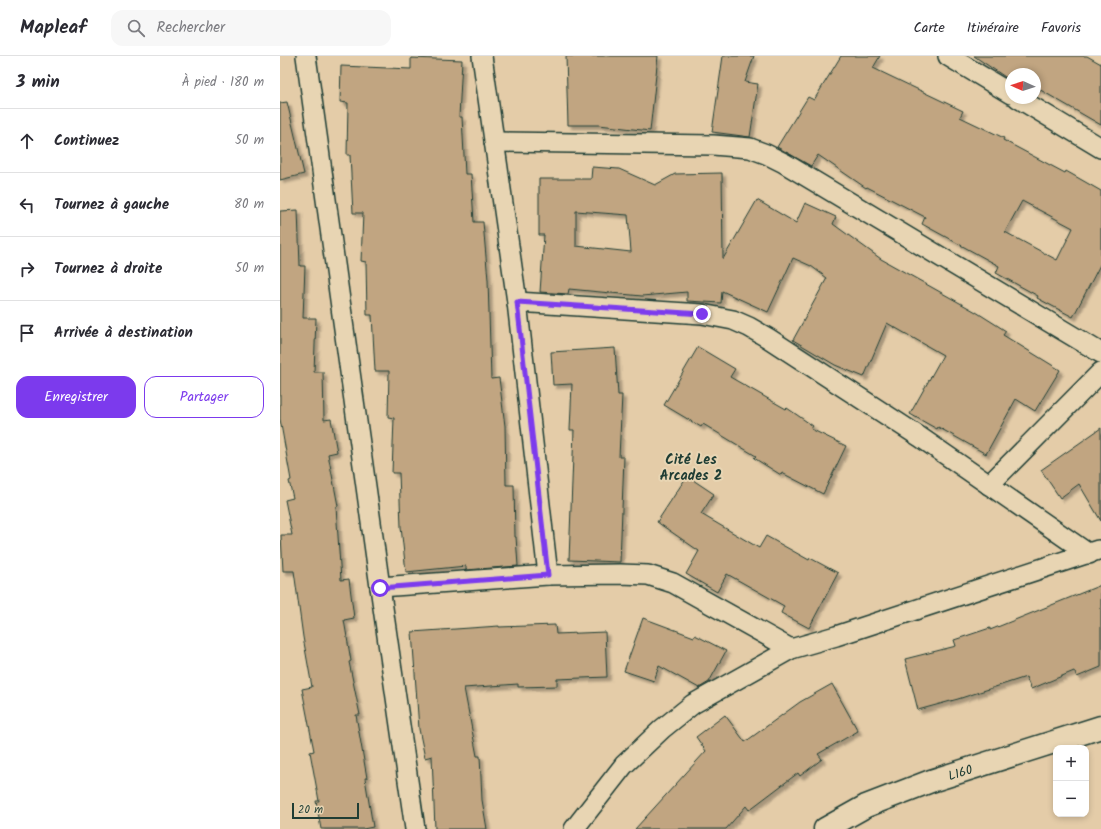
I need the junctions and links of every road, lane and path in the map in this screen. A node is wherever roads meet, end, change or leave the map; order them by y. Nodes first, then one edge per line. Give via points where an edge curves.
1 (306, 56) edge
2 (482, 56) edge
3 (948, 56) edge
4 (1005, 90) edge
5 (1028, 104) edge
6 (494, 142) junction
7 (1101, 148) edge
8 (517, 302) junction
9 (1101, 353) edge
10 (1101, 372) edge
11 (989, 485) junction
12 (1095, 551) edge
13 (548, 575) junction
14 (380, 588) junction
15 (791, 649) junction
16 (1101, 727) edge
17 (415, 829) edge
18 (574, 829) edge
19 (825, 829) edge

1 - 14 street
2 - 6 street
3 - 4 street
5 - 7 street
6 - 8 street
6 - 9 street via 713,145 750,148 784,163
8 - 11 street via 702,314 732,320 768,338
8 - 13 street
10 - 11 street
11 - 12 street
12 - 15 street
13 - 14 street
13 - 15 street via 637,574 658,577
14 - 17 street
15 - 18 street via 693,704 662,729 624,765
16 - 19 street, L160 via 931,781 866,806

